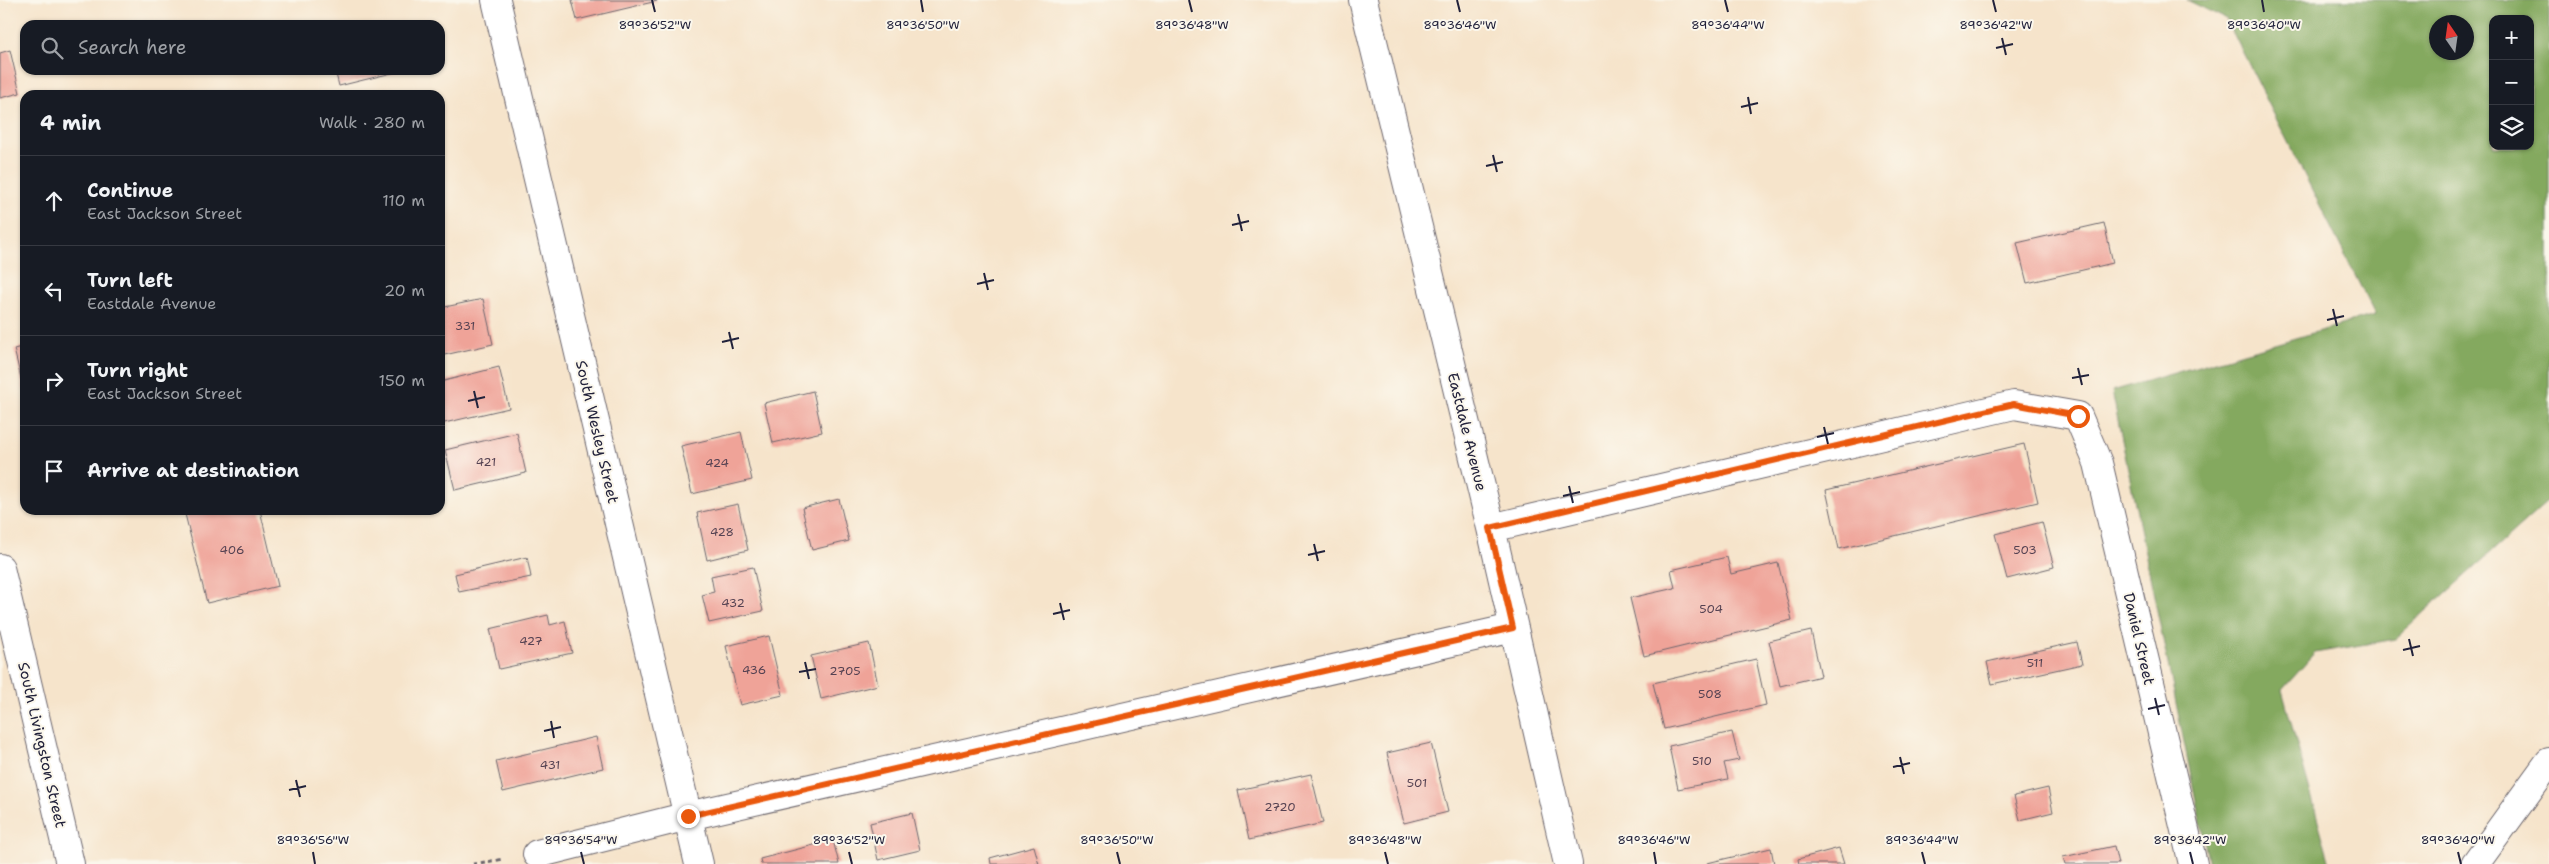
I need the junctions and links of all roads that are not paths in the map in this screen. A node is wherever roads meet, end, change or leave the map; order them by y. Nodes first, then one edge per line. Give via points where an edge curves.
1 (496, 0) edge
2 (1363, 0) edge
3 (1490, 528) junction
4 (0, 568) edge
5 (1513, 628) junction
6 (2549, 762) edge
7 (688, 816) junction
8 (537, 854) dead end
9 (70, 864) edge
10 (699, 864) edge
11 (1568, 864) edge
12 (2193, 864) edge
13 (2475, 864) edge

1 - 7 street, South Wesley Street
2 - 3 street, Eastdale Avenue
3 - 5 street, Eastdale Avenue
3 - 12 street, Daniel Street via 2014,404 2078,416 2098,463
4 - 9 street, South Livingston Street
5 - 7 street
5 - 11 street, Eastdale Avenue
6 - 13 street
7 - 8 street
7 - 10 street, South Wesley Street

